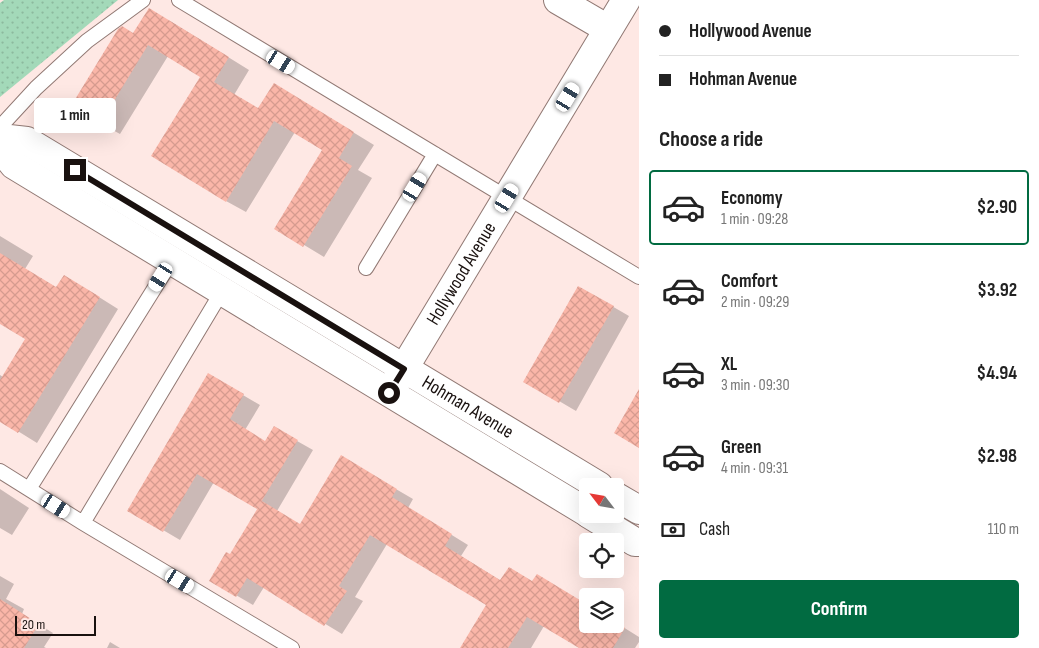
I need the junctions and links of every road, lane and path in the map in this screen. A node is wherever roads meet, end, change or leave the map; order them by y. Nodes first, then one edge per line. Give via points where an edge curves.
1 (143, 0) edge
2 (179, 0) edge
3 (558, 0) edge
4 (626, 0) edge
5 (608, 29) junction
6 (0, 127) edge
7 (0, 138) edge
8 (0, 148) edge
9 (435, 154) junction
10 (507, 198) junction
11 (186, 237) junction
12 (171, 261) junction
13 (236, 267) junction
14 (366, 268) dead end
15 (639, 277) edge
16 (222, 291) junction
17 (404, 369) junction
18 (389, 393) junction
19 (0, 472) edge
20 (586, 478) edge
21 (29, 489) junction
22 (624, 501) edge
23 (579, 508) edge
24 (639, 510) edge
25 (83, 523) junction
26 (604, 523) edge
27 (639, 542) edge
28 (292, 648) edge

1 - 6 lane via 87,40
2 - 9 lane
3 - 5 main road
4 - 5 main road, Hollywood Avenue
5 - 10 main road, Hollywood Avenue
7 - 11 main road, Hohman Avenue via 27,141
8 - 12 main road, Hohman Avenue via 14,165
9 - 10 lane
9 - 14 lane
10 - 15 lane
10 - 17 main road, Hollywood Avenue
11 - 12 lane
11 - 13 main road, Hohman Avenue
12 - 16 main road, Hohman Avenue
12 - 21 lane
13 - 16 lane
13 - 17 main road, Hohman Avenue
16 - 18 main road, Hohman Avenue
16 - 25 lane
17 - 18 main road, Hollywood Avenue
17 - 20 main road, Hohman Avenue
18 - 23 main road, Hohman Avenue
19 - 21 lane
21 - 25 lane
22 - 24 main road
25 - 28 lane
26 - 27 main road, Hohman Avenue

